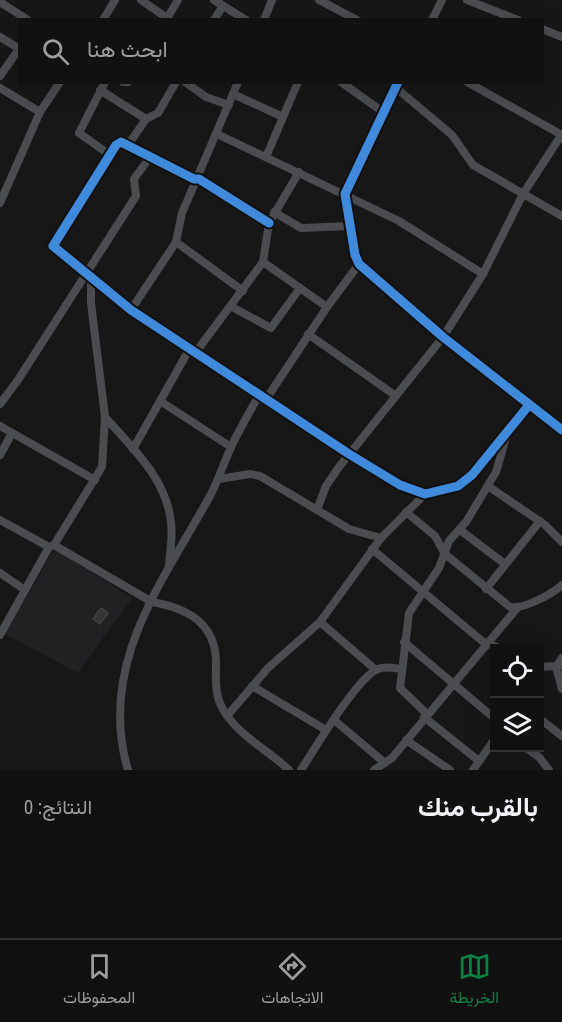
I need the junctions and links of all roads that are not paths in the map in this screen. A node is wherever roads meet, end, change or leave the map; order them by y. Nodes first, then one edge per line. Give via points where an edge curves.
1 (115, 0) edge
2 (141, 0) edge
3 (178, 0) edge
4 (214, 0) edge
5 (272, 0) edge
6 (319, 0) edge
7 (442, 0) edge
8 (467, 0) edge
9 (0, 2) edge
10 (223, 6) junction
11 (25, 18) edge
12 (104, 18) edge
13 (166, 18) edge
14 (168, 18) edge
15 (215, 18) edge
16 (243, 18) edge
17 (265, 18) edge
18 (353, 18) edge
19 (433, 18) edge
20 (513, 18) edge
21 (544, 29) edge
22 (0, 37) edge
23 (562, 37) edge
24 (18, 48) edge
25 (18, 50) edge
26 (0, 76) edge
27 (59, 84) edge
28 (175, 84) edge
29 (188, 84) edge
30 (237, 84) edge
31 (297, 84) edge
32 (344, 84) edge
33 (471, 84) edge
34 (397, 85) edge
35 (103, 86) edge
36 (0, 88) edge
37 (233, 94) junction
38 (229, 105) junction
39 (40, 112) junction
40 (383, 112) junction
41 (283, 117) junction
42 (146, 119) junction
43 (217, 134) junction
44 (562, 135) edge
45 (128, 145) junction
46 (110, 154) junction
47 (150, 157) junction
48 (266, 157) junction
49 (299, 172) junction
50 (199, 179) junction
51 (345, 194) junction
52 (523, 194) junction
53 (0, 202) edge
54 (274, 212) junction
55 (562, 216) edge
56 (269, 224) junction
57 (350, 226) junction
58 (176, 242) junction
59 (263, 262) junction
60 (359, 264) junction
61 (89, 273) junction
62 (483, 274) junction
63 (300, 288) junction
64 (243, 291) junction
65 (232, 307) junction
66 (327, 307) junction
67 (131, 310) junction
68 (308, 334) junction
69 (443, 337) junction
70 (193, 350) junction
71 (264, 395) junction
72 (396, 396) junction
73 (160, 401) junction
74 (0, 404) edge
75 (529, 405) junction
76 (105, 417) junction
77 (0, 426) edge
78 (562, 430) edge
79 (508, 431) junction
80 (12, 433) junction
81 (231, 447) junction
82 (132, 449) junction
83 (349, 454) junction
84 (0, 455) edge
85 (219, 479) junction
86 (96, 480) junction
87 (488, 486) junction
88 (425, 494) junction
89 (317, 510) junction
90 (406, 512) junction
91 (0, 520) edge
92 (540, 521) junction
93 (460, 530) junction
94 (381, 538) junction
95 (562, 542) edge
96 (52, 546) junction
97 (372, 549) junction
98 (445, 554) junction
99 (505, 564) junction
100 (169, 568) junction
101 (0, 573) edge
102 (562, 585) edge
103 (486, 589) junction
104 (25, 590) junction
105 (424, 591) junction
106 (152, 602) junction
107 (518, 607) junction
108 (320, 622) junction
109 (0, 635) edge
110 (404, 642) junction
111 (486, 644) junction
112 (490, 645) edge
113 (562, 658) edge
114 (551, 667) edge
115 (401, 669) junction
116 (376, 670) junction
117 (453, 682) junction
118 (252, 686) junction
119 (562, 689) edge
120 (490, 714) edge
121 (426, 715) junction
122 (227, 716) junction
123 (334, 720) junction
124 (544, 722) edge
125 (326, 730) junction
126 (562, 736) edge
127 (406, 740) junction
128 (490, 747) edge
129 (533, 752) edge
130 (479, 761) junction
131 (380, 767) edge
132 (128, 770) edge
133 (289, 770) edge
134 (301, 770) edge
135 (450, 770) edge
136 (473, 770) edge
137 (549, 770) edge

1 - 12 street
2 - 13 street
3 - 14 street
4 - 10 street
5 - 17 street
6 - 18 street
7 - 19 street
8 - 20 street
9 - 11 street
10 - 15 street
10 - 16 street
21 - 23 street
22 - 24 street
25 - 26 street
27 - 39 street
28 - 42 street via 158,112
29 - 38 street via 206,97
30 - 37 street
31 - 41 street
32 - 40 street
33 - 44 street
34 - 40 street
34 - 52 street via 452,135 473,165
35 - 42 street
35 - 46 street via 78,133
36 - 39 street
37 - 38 street
37 - 41 street
38 - 43 street
39 - 53 street
40 - 51 street
41 - 48 street
42 - 45 street
43 - 48 street
43 - 50 street
44 - 52 street
45 - 46 street via 118,143
45 - 47 street
46 - 61 street via 52,242
47 - 50 street
47 - 61 street via 134,179 136,196
48 - 49 street
49 - 51 street
49 - 54 street
50 - 56 street
50 - 58 street via 182,213
51 - 57 street
51 - 62 street via 399,221
52 - 55 street
52 - 62 street
54 - 56 street
54 - 57 street via 301,228
56 - 59 street
57 - 60 street
58 - 64 street
58 - 67 street
59 - 63 street
59 - 64 street
60 - 66 street
60 - 69 street
61 - 67 street
61 - 74 street
61 - 76 street
62 - 69 street
63 - 65 street via 270,328
63 - 66 street
64 - 65 street
65 - 70 street
66 - 68 street
67 - 70 street
68 - 71 street
68 - 72 street
69 - 72 street
69 - 75 street
70 - 71 street
70 - 73 street
71 - 81 street
71 - 83 street
72 - 83 street
73 - 81 street
73 - 82 street
75 - 78 street
75 - 79 street
76 - 82 street
76 - 86 street via 102,467
77 - 80 street
79 - 87 street via 501,460
79 - 88 street via 458,486
80 - 84 street
80 - 86 street
81 - 85 street
82 - 100 street via 156,476 166,495 171,524
83 - 88 street via 400,485
83 - 89 street via 326,486
85 - 89 street via 260,476
85 - 100 street
86 - 96 street
87 - 92 street
87 - 93 street
88 - 90 street
89 - 94 street via 349,530
90 - 94 street
90 - 98 street via 435,536
91 - 96 street
92 - 95 street
92 - 99 street
93 - 98 street via 449,541
93 - 99 street
94 - 97 street
96 - 104 street
96 - 106 street
97 - 105 street
97 - 108 street
98 - 103 street
98 - 105 street
99 - 103 street
100 - 106 street
101 - 104 street
102 - 107 street
103 - 107 street via 510,607
104 - 109 street
105 - 110 street via 409,613
105 - 111 street
106 - 122 street via 191,614 208,629 214,646 217,694
106 - 132 street via 121,683 118,730
107 - 111 street
108 - 116 street
108 - 118 street
110 - 115 street
110 - 117 street
111 - 112 street
111 - 117 street
113 - 114 street
114 - 119 street
115 - 116 street
115 - 121 street via 400,691
116 - 123 street
117 - 120 street
117 - 121 street
118 - 122 street
118 - 125 street
121 - 127 street
121 - 130 street
122 - 133 street via 240,732
123 - 125 street
123 - 131 street
124 - 126 street
125 - 134 street
127 - 131 street
127 - 135 street
128 - 130 street
129 - 137 street
130 - 136 street

